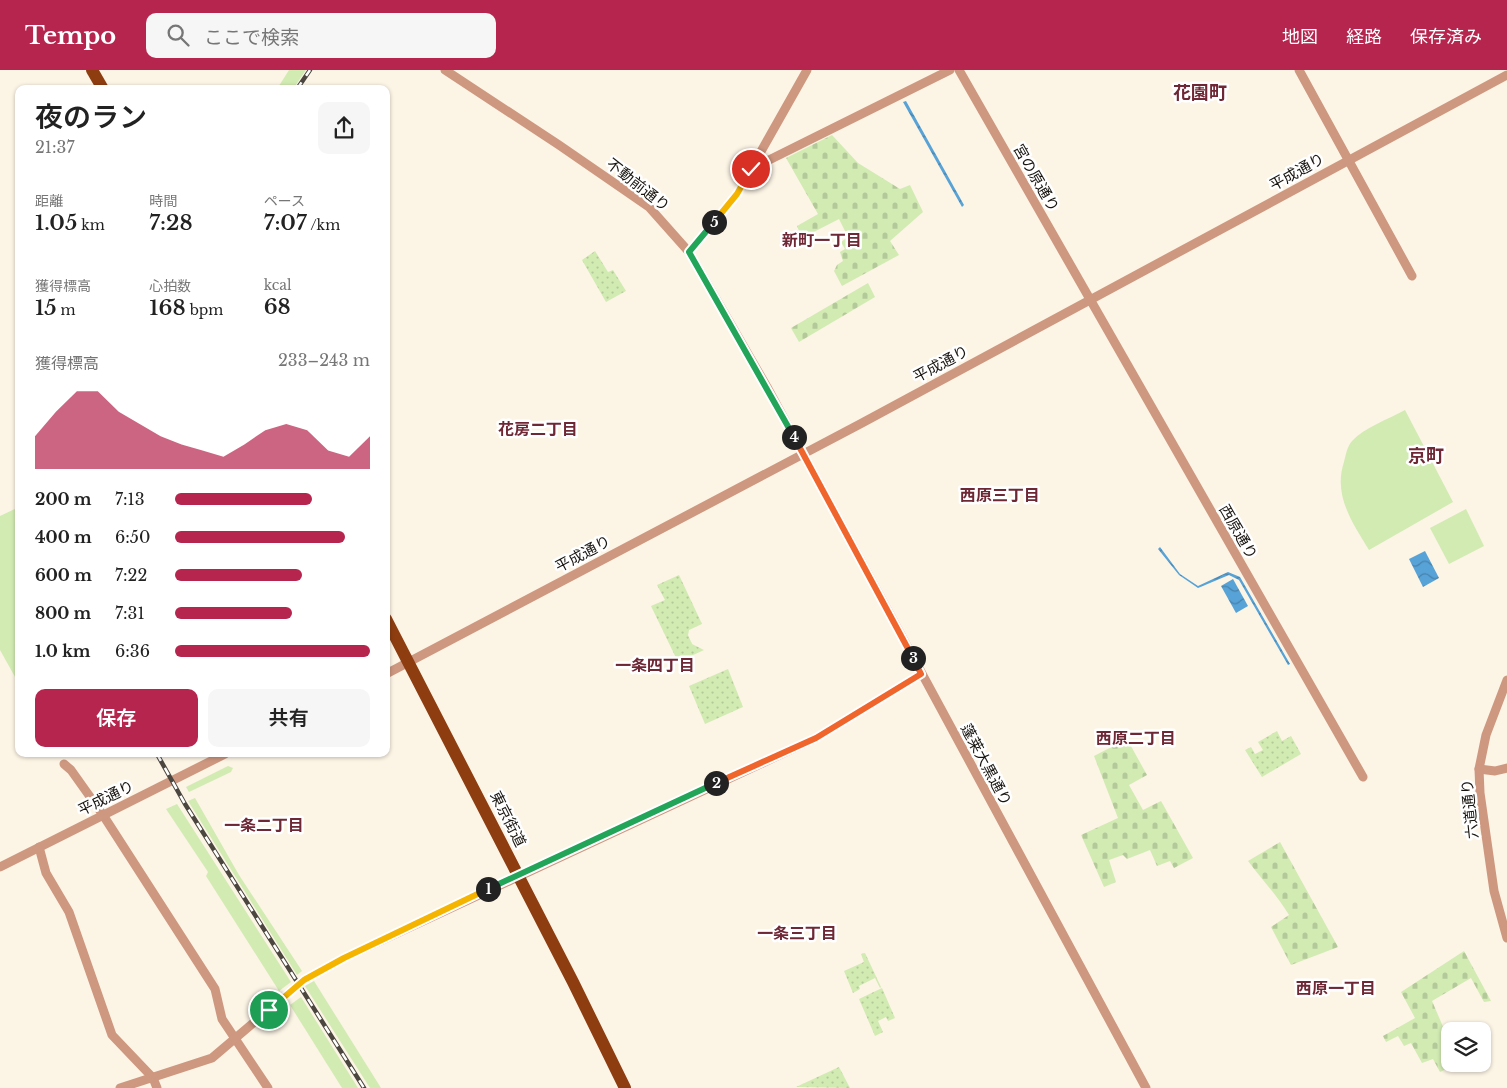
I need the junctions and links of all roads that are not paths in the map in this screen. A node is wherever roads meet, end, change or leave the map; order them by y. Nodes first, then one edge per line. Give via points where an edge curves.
1 (92, 70) edge
2 (445, 70) edge
3 (807, 70) edge
4 (950, 70) edge
5 (959, 70) edge
6 (1299, 70) edge
7 (1503, 70) edge
8 (1507, 76) edge
9 (101, 85) edge
10 (1348, 159) junction
11 (751, 169) junction
12 (689, 252) junction
13 (1412, 276) dead end
14 (1090, 300) junction
15 (803, 454) junction
16 (390, 627) edge
17 (409, 663) junction
18 (390, 672) edge
19 (921, 674) junction
20 (1507, 680) edge
21 (219, 757) edge
22 (64, 764) dead end
23 (1507, 768) edge
24 (1479, 769) junction
25 (1363, 777) dead end
26 (103, 815) junction
27 (39, 847) junction
28 (0, 867) edge
29 (518, 875) junction
30 (1507, 938) edge
31 (235, 1038) junction
32 (153, 1078) junction
33 (120, 1088) edge
34 (157, 1088) edge
35 (268, 1088) edge
36 (624, 1088) edge
37 (1146, 1088) edge

1 - 9 highway
2 - 12 street, 不動前通り via 643,203
3 - 11 street
4 - 11 street
5 - 14 street, 宮の原通り
6 - 10 street
7 - 8 street
8 - 10 street, 平成通り
10 - 13 street
10 - 14 street, 平成通り
11 - 12 street via 737,194
12 - 15 street, 不動前通り
14 - 15 street, 平成通り
14 - 25 street, 西原通り
15 - 17 street, 平成通り
15 - 19 street, 蓬莱大黒通り
16 - 17 highway, 東京街道
17 - 18 street, 平成通り
17 - 29 highway, 東京街道
19 - 29 street via 816,738
19 - 37 street, 蓬莱大黒通り
20 - 24 street, 六道通り via 1486,734
21 - 26 street, 平成通り
22 - 26 street
23 - 24 street via 1495,771
24 - 30 street, 六道通り via 1494,891
26 - 27 street, 平成通り
26 - 31 street via 215,990 222,1019
27 - 28 street, 平成通り
27 - 32 street via 46,873 69,912 112,1035
29 - 31 street via 304,980
29 - 36 highway, 東京街道
31 - 32 street via 212,1058
31 - 35 street
32 - 33 street
32 - 34 street

